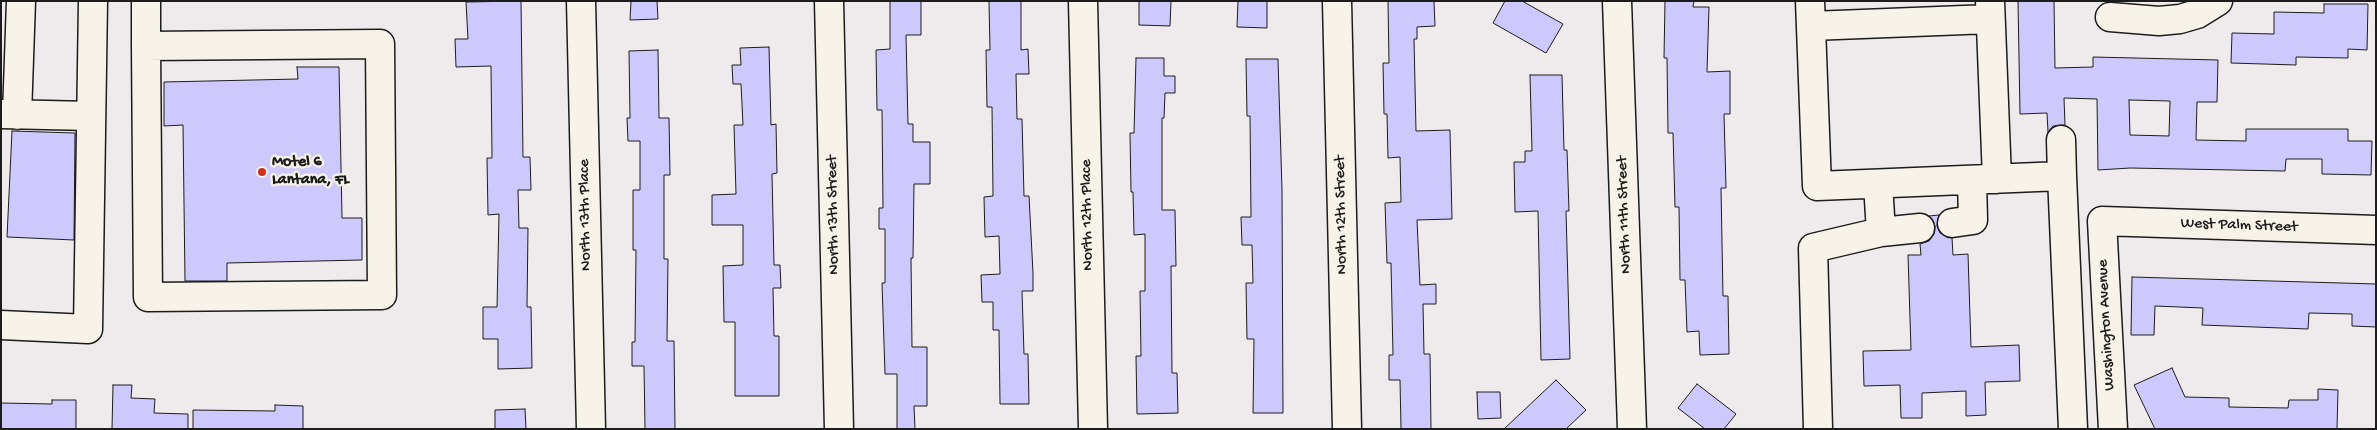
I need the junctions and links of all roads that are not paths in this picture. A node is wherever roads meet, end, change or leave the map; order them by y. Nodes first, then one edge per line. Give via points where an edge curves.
1 (20, 1) edge
2 (93, 1) edge
3 (146, 1) edge
4 (581, 1) edge
5 (830, 1) edge
6 (1083, 1) edge
7 (1337, 1) edge
8 (1617, 1) edge
9 (2218, 1) edge
10 (1990, 10) edge
11 (1891, 12) edge
12 (1810, 13) edge
13 (2110, 16) dead end
14 (146, 46) junction
15 (9, 114) edge
16 (91, 116) junction
17 (2061, 140) dead end
18 (2062, 176) junction
19 (1985, 179) junction
20 (1878, 184) junction
21 (2102, 221) joint
22 (1952, 223) dead end
23 (1920, 228) dead end
24 (2376, 230) edge
25 (1881, 232) junction
26 (1, 325) edge
27 (591, 429) edge
28 (839, 429) edge
29 (1093, 429) edge
30 (1347, 429) edge
31 (1632, 429) edge
32 (1818, 429) edge
33 (2073, 429) edge
34 (2113, 429) edge

1 - 15 street
2 - 16 street
3 - 14 street
4 - 27 street, North 13th Place
5 - 28 street, North 13th Street
6 - 29 street, North 12th Place
7 - 30 street, North 12th Street
8 - 31 street, North 11th Street
9 - 13 street via 2197,14 2180,19
10 - 11 street
10 - 19 street
11 - 12 street
12 - 20 street via 1817,186
14 - 14 street via 148,296 382,295 380,44
15 - 16 street
16 - 26 street via 88,329
17 - 18 street
18 - 19 street
18 - 33 street
19 - 20 street
19 - 22 street via 1973,220
20 - 25 street
21 - 24 street, West Palm Street
21 - 34 street, Washington Avenue
23 - 25 street
25 - 32 street via 1812,248

